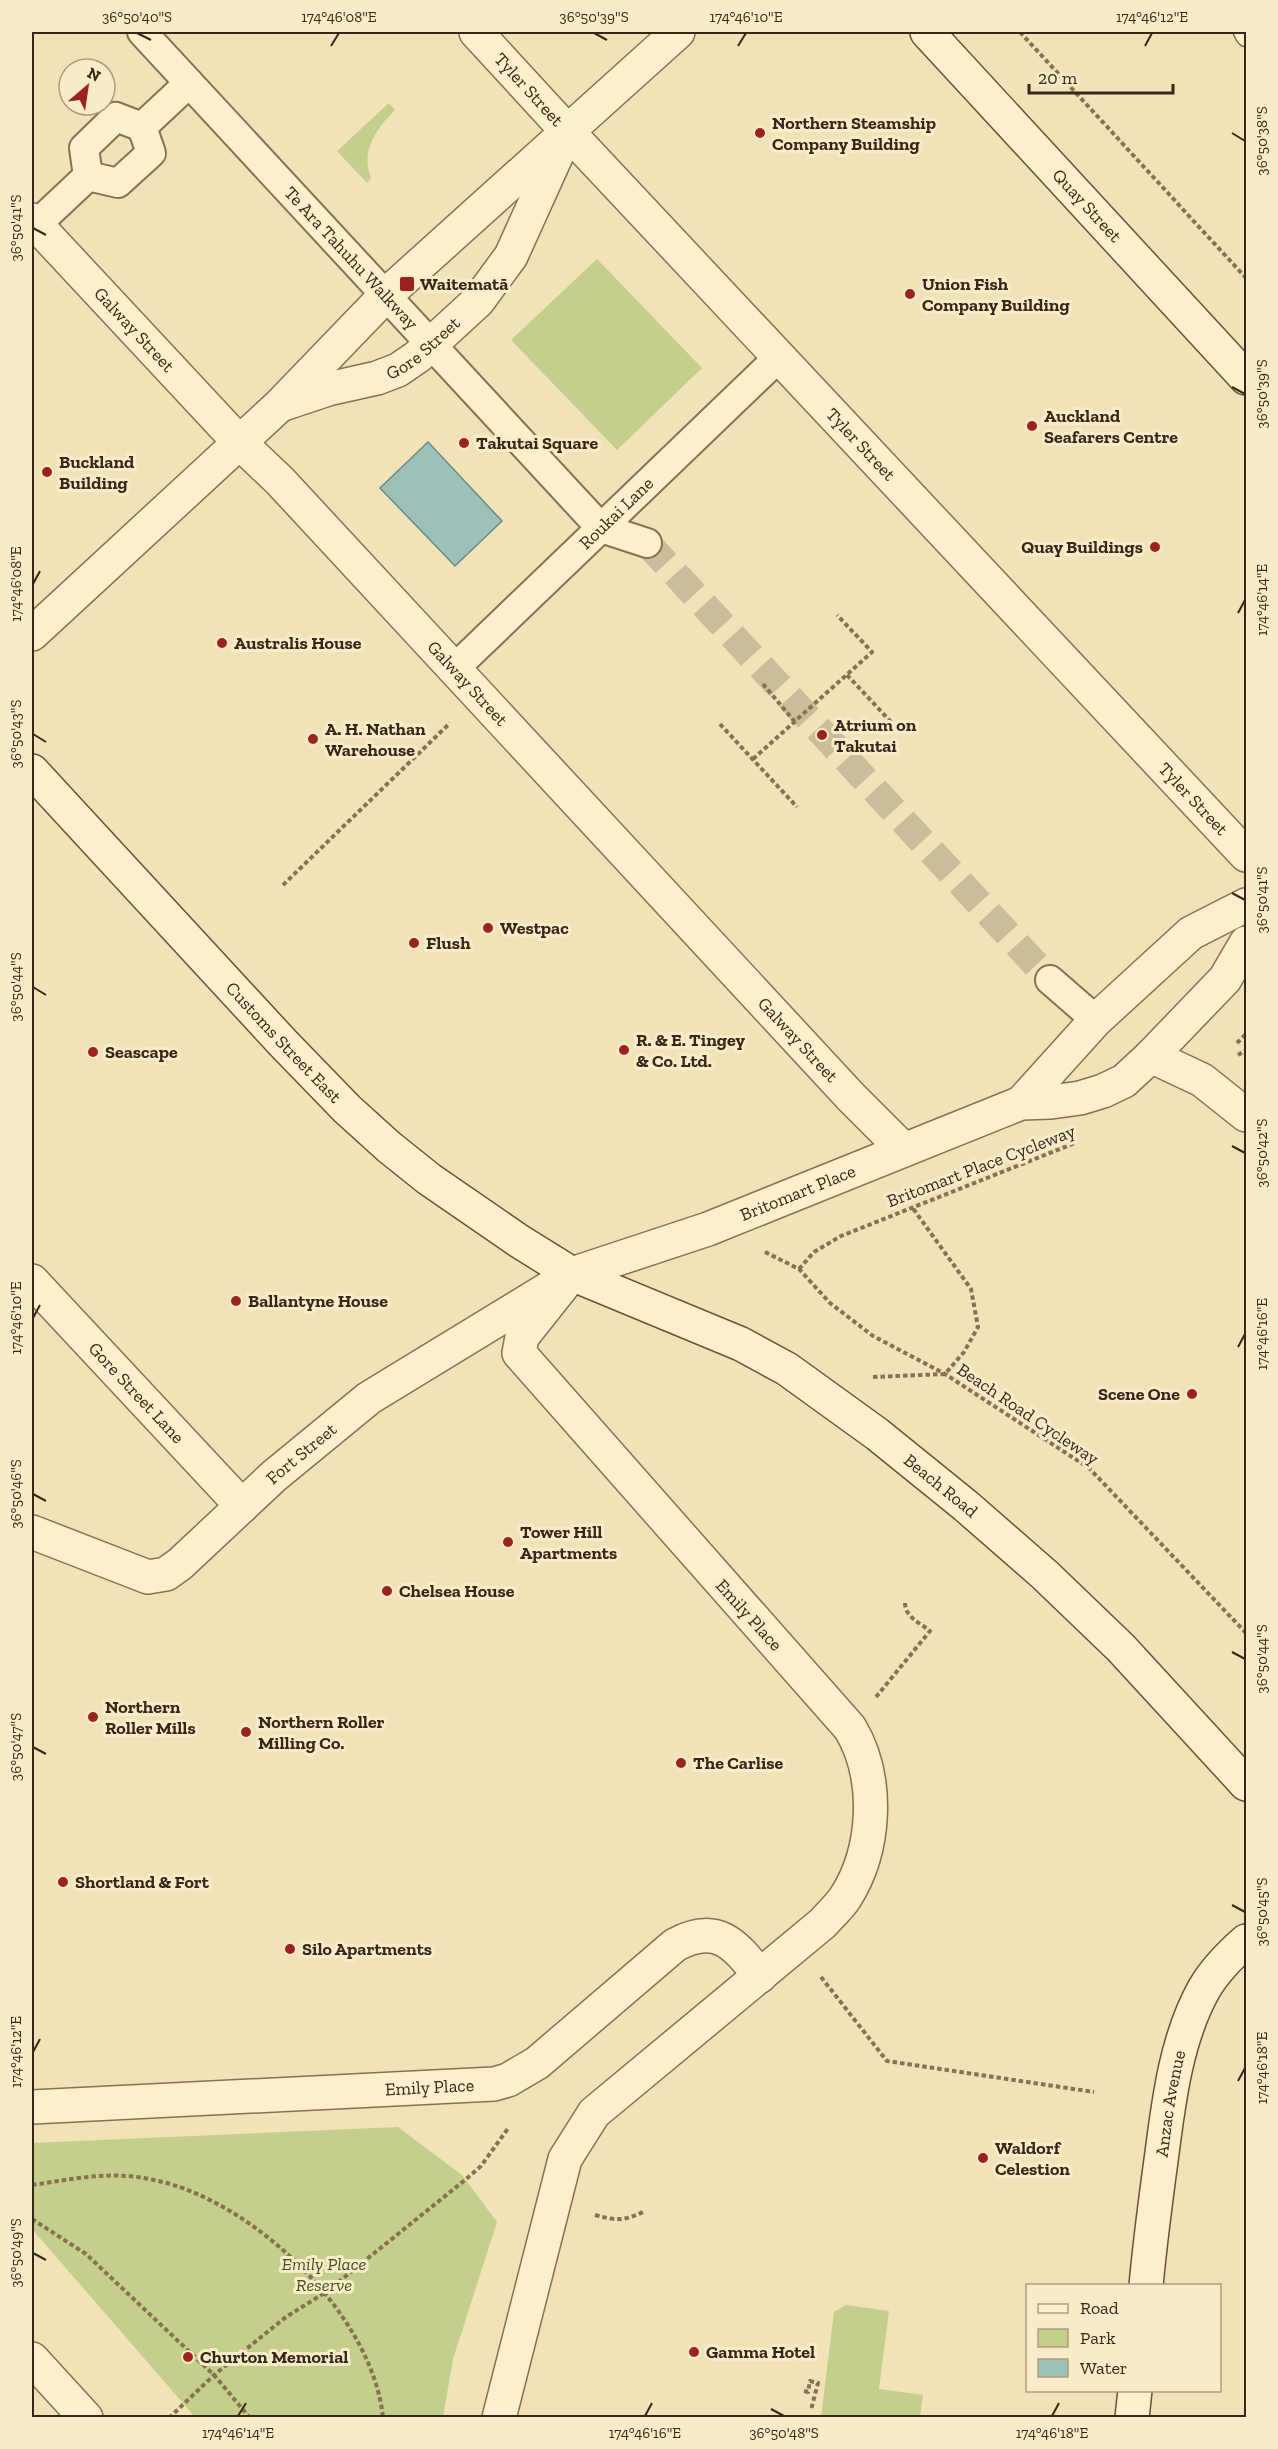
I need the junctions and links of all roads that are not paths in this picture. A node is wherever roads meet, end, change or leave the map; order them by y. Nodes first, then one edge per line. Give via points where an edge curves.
1 (142, 32) edge
2 (476, 32) edge
3 (678, 32) edge
4 (927, 32) edge
5 (1243, 32) edge
6 (1246, 37) edge
7 (189, 83) junction
8 (142, 127) junction
9 (567, 131) junction
10 (88, 176) junction
11 (34, 223) edge
12 (386, 295) junction
13 (430, 344) junction
14 (779, 357) junction
15 (1246, 378) edge
16 (280, 405) junction
17 (239, 442) junction
18 (601, 528) junction
19 (646, 543) tunnel mouth
20 (32, 634) edge
21 (453, 669) junction
22 (32, 771) edge
23 (1246, 855) edge
24 (1246, 905) edge
25 (1246, 943) edge
26 (1050, 980) tunnel mouth
27 (1096, 1020) junction
28 (1151, 1056) junction
29 (1021, 1103) junction
30 (1246, 1115) edge
31 (903, 1149) junction
32 (572, 1274) junction
33 (32, 1281) edge
34 (242, 1506) junction
35 (32, 1532) edge
36 (1246, 1784) edge
37 (1246, 1941) edge
38 (760, 1976) junction
39 (32, 2107) edge
40 (1146, 2284) edge
41 (32, 2359) edge
42 (1135, 2392) edge
43 (86, 2418) edge
44 (499, 2418) edge
45 (1132, 2418) edge

1 - 7 street, Te Ara Tahuhu Walkway
2 - 9 street, Tyler Street
3 - 9 street, Gore Street
4 - 15 street, Quay Street
5 - 6 lane
7 - 8 street
7 - 12 street, Te Ara Tahuhu Walkway
8 - 10 street via 116,117 84,148
8 - 10 street via 151,153 118,183
9 - 12 street, Gore Street
9 - 13 street, Gore Street via 511,256 478,301
9 - 14 street, Tyler Street
10 - 11 street
11 - 17 street, Galway Street
12 - 13 street, Te Ara Tahuhu Walkway
12 - 16 street, Gore Street
13 - 16 street, Gore Street via 398,370
13 - 18 street, Te Ara Tahuhu Walkway
14 - 18 street, Roukai Lane
14 - 23 street, Tyler Street
16 - 17 street, Gore Street
17 - 20 street, Gore Street
17 - 21 street, Galway Street via 280,481
18 - 19 street, Te Ara Tahuhu Walkway
18 - 21 street, Roukai Lane
21 - 31 street, Galway Street
22 - 32 street, Customs Street East via 346,1109 429,1179
24 - 27 street, Britomart Place via 1191,933
25 - 28 street, Britomart Place via 1225,979
26 - 27 street
27 - 29 street, Britomart Place
28 - 29 street, Britomart Place via 1124,1080 1103,1091 1080,1098
28 - 30 street via 1202,1080
29 - 31 street, Britomart Place
31 - 32 street, Britomart Place via 708,1229
32 - 34 street, Fort Street via 369,1398
32 - 36 street, Beach Road via 741,1344 787,1369 877,1434 1045,1575 1121,1648
32 - 38 street, Emily Place via 522,1337 519,1353 850,1728 864,1759 869,1836 855,1880 823,1923
33 - 34 street, Gore Street Lane
34 - 35 street, Fort Street via 180,1564 166,1574 148,1577
37 - 40 street, Anzac Avenue via 1205,1987 1180,2053 1168,2104
38 - 39 street, Emily Place via 735,1946 721,1938 690,1937 675,1945 537,2063 494,2084
38 - 44 street, Emily Place via 594,2113 578,2136 565,2159 552,2204
41 - 43 street
42 - 45 street

